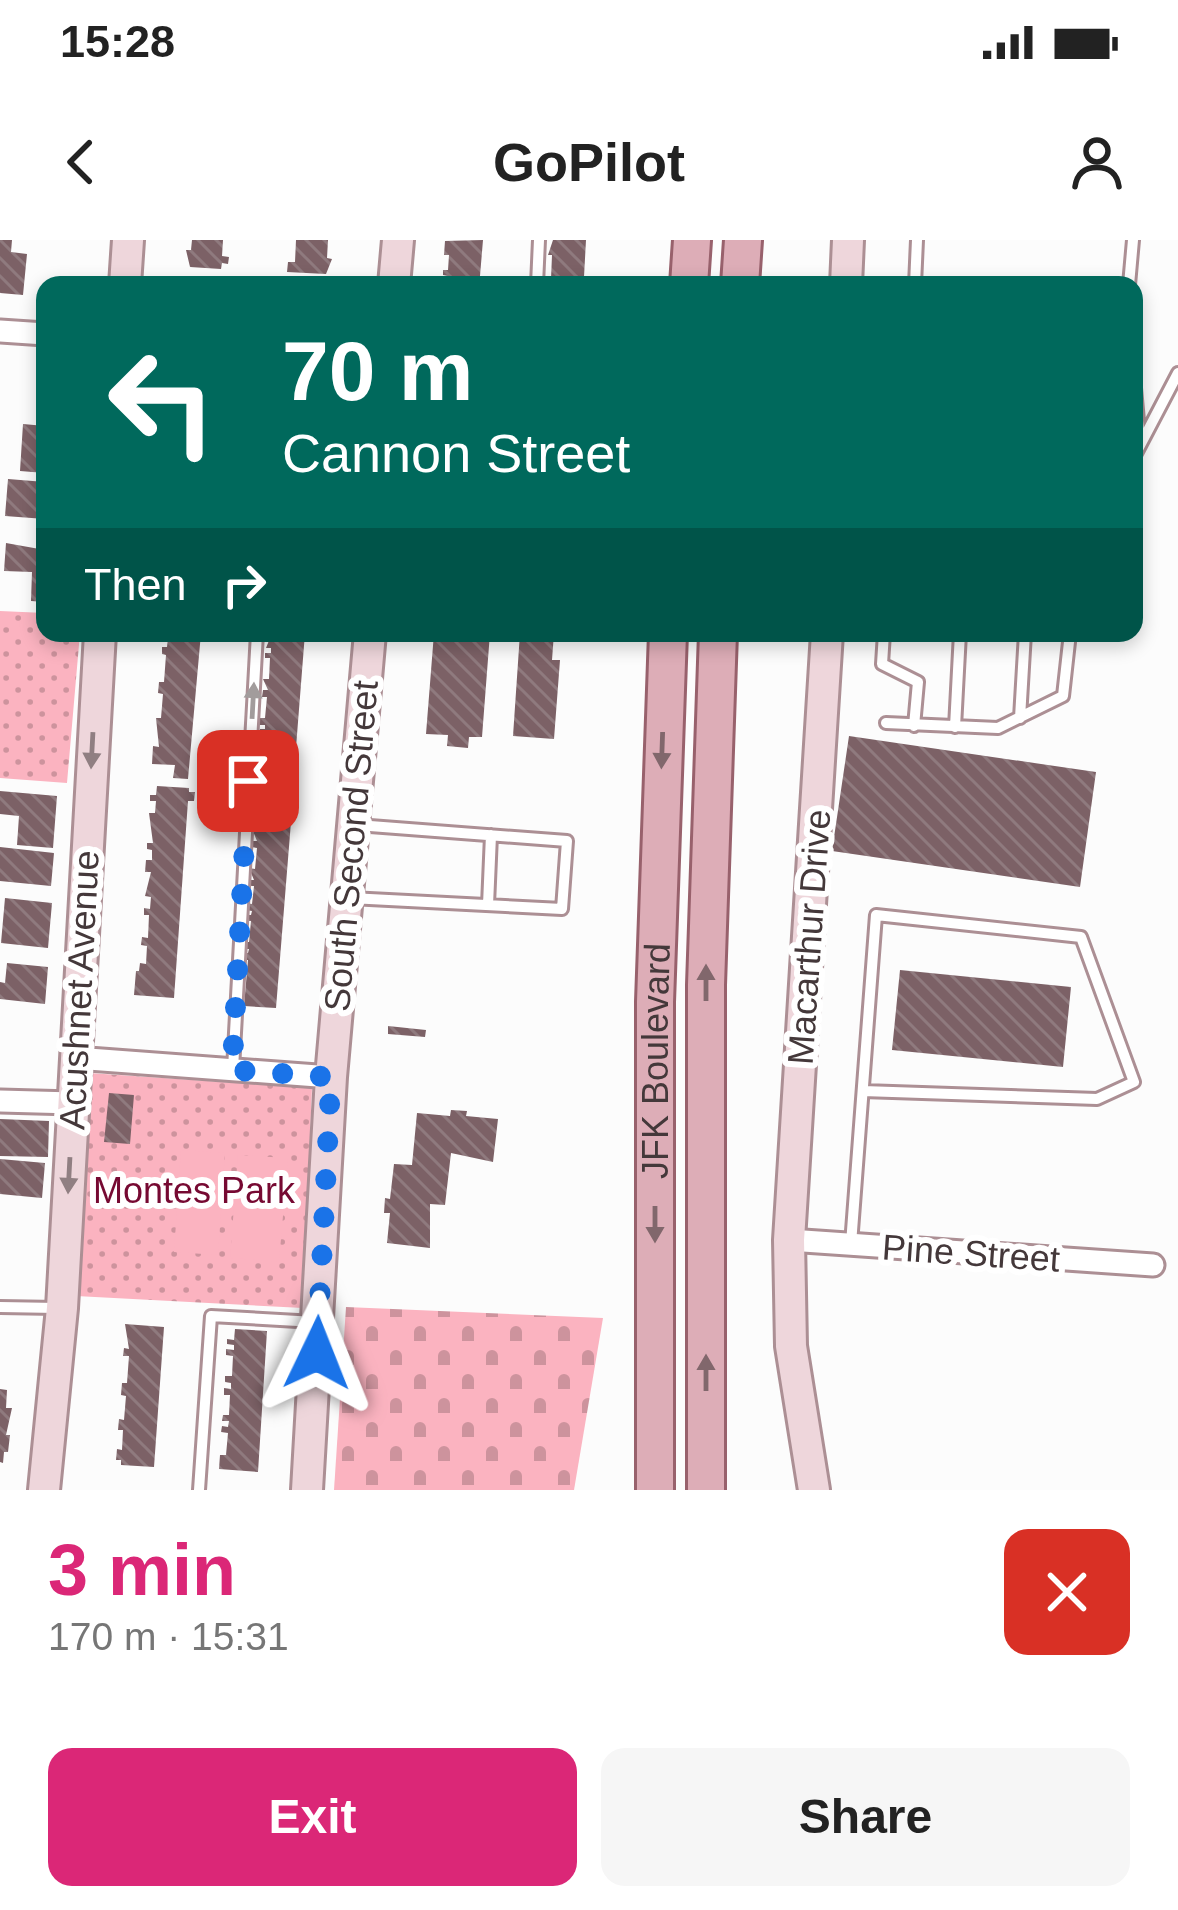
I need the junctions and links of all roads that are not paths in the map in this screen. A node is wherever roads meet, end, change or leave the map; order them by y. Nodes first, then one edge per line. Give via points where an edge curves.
1 (128, 240) edge
2 (398, 240) edge
3 (539, 240) edge
4 (692, 240) edge
5 (743, 240) edge
6 (848, 240) edge
7 (917, 240) edge
8 (1133, 240) edge
9 (126, 276) edge
10 (395, 276) edge
11 (537, 276) edge
12 (690, 276) edge
13 (741, 276) edge
14 (846, 276) edge
15 (915, 276) edge
16 (1130, 276) edge
17 (0, 331) edge
18 (36, 333) edge
19 (1178, 373) edge
20 (1143, 437) edge
21 (99, 642) edge
22 (256, 642) edge
23 (369, 642) edge
24 (668, 642) edge
25 (718, 642) edge
26 (826, 642) edge
27 (883, 642) edge
28 (960, 642) edge
29 (1024, 642) edge
30 (1069, 642) edge
31 (1020, 718) junction
32 (886, 723) dead end
33 (914, 726) junction
34 (955, 727) junction
35 (353, 824) junction
36 (491, 835) junction
37 (347, 898) junction
38 (488, 905) junction
39 (75, 1058) junction
40 (232, 1070) junction
41 (331, 1077) junction
42 (862, 1091) junction
43 (0, 1101) edge
44 (73, 1103) junction
45 (789, 1240) junction
46 (850, 1244) junction
47 (1153, 1265) dead end
48 (0, 1307) edge
49 (62, 1308) junction
50 (318, 1322) junction
51 (44, 1490) edge
52 (199, 1490) edge
53 (307, 1490) edge
54 (655, 1490) edge
55 (706, 1490) edge
56 (814, 1490) edge

1 - 9 street
2 - 10 street
3 - 11 lane
4 - 12 main road
5 - 13 main road
6 - 14 street
7 - 15 lane
8 - 16 lane
17 - 18 street
19 - 20 lane
21 -> 39 street, Acushnet Avenue
40 -> 22 lane
23 - 35 street, South Second Street
24 -> 54 main road, JFK Boulevard via 656,979
55 -> 25 main road, JFK Boulevard via 706,915
26 - 45 street, Macarthur Drive
27 - 33 lane via 882,664 918,682
28 - 34 lane
29 - 31 lane
30 - 31 lane via 1063,696
31 - 34 lane via 998,728
32 - 33 lane
33 - 34 lane
35 - 36 lane
35 - 37 street, South Second Street
36 - 38 lane
36 - 38 lane via 567,841 562,910
37 - 38 lane
37 - 41 street, South Second Street
39 - 40 street
39 - 44 street, Acushnet Avenue
40 - 41 street
41 - 50 street, South Second Street
42 - 42 lane via 876,915 1081,937 1134,1082 1097,1099
42 - 46 lane
43 - 44 street
44 -> 49 street, Acushnet Avenue
45 - 46 street, Pine Street
45 - 56 street via 791,1346
46 - 47 street, Pine Street
48 - 49 lane
49 - 51 street, Acushnet Avenue
50 - 52 lane via 211,1316
50 - 53 street, South Second Street

